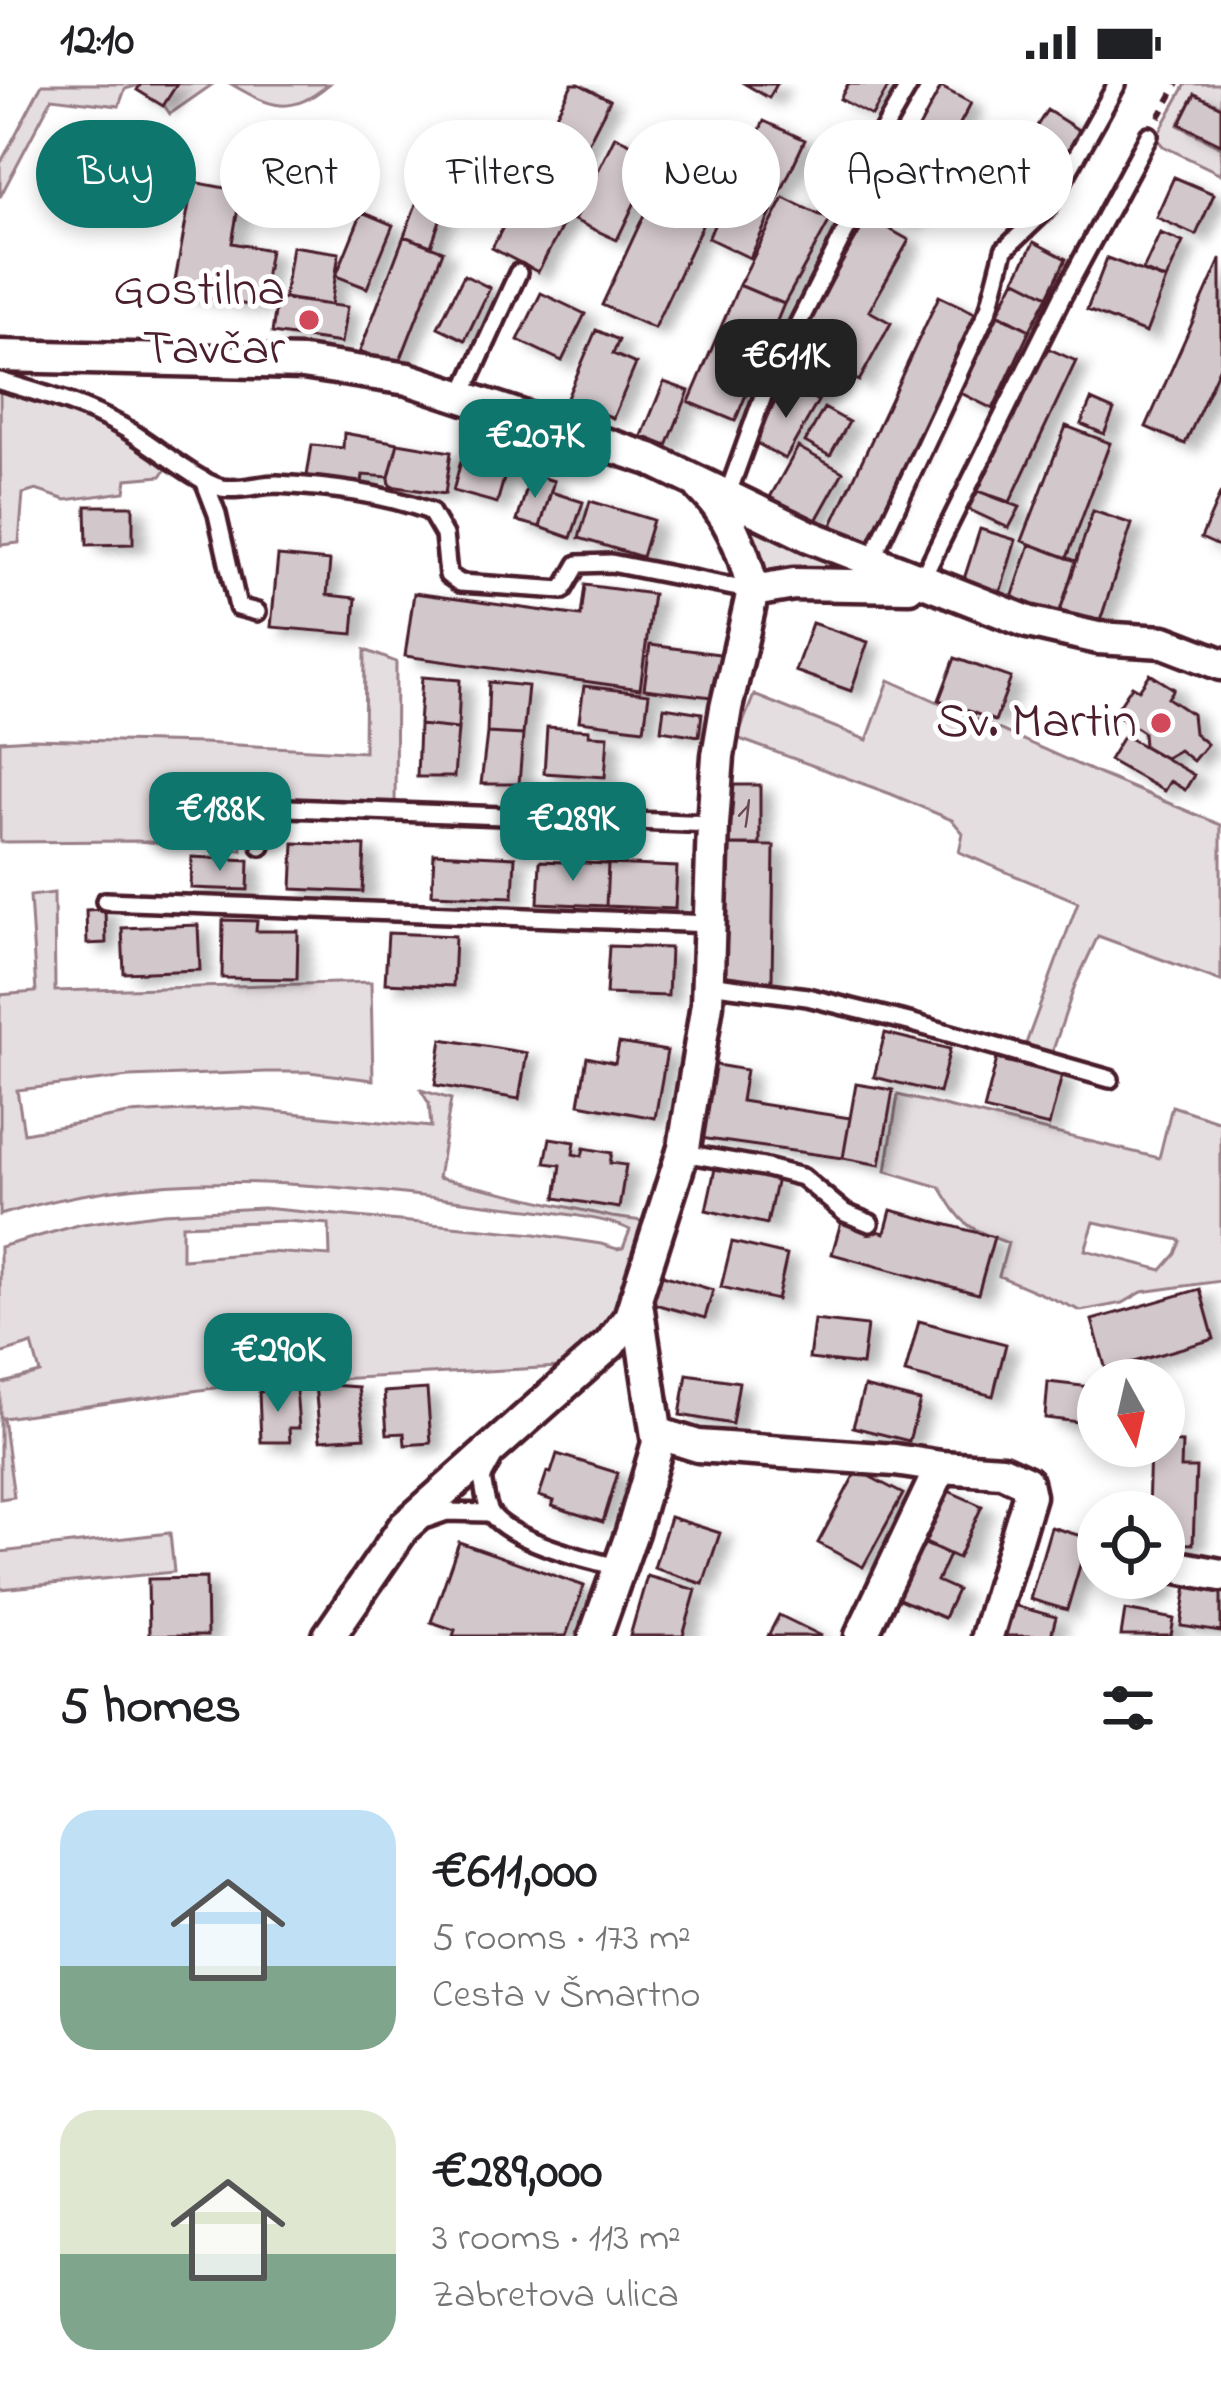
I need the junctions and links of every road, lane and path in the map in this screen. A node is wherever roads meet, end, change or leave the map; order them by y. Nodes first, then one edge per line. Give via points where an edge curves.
1 (910, 84) edge
2 (1117, 84) edge
3 (1178, 84) edge
4 (1149, 135) joint
5 (518, 273) dead end
6 (0, 356) edge
7 (0, 381) edge
8 (462, 396) junction
9 (692, 479) junction
10 (204, 480) junction
11 (727, 496) junction
12 (872, 561) junction
13 (930, 585) junction
14 (753, 591) junction
15 (257, 612) dead end
16 (1221, 664) edge
17 (713, 824) junction
18 (261, 846) dead end
19 (105, 901) dead end
20 (711, 924) junction
21 (708, 984) junction
22 (1110, 1079) dead end
23 (682, 1153) junction
24 (870, 1223) dead end
25 (636, 1297) junction
26 (657, 1433) junction
27 (506, 1436) junction
28 (941, 1467) junction
29 (489, 1513) junction
30 (404, 1527) junction
31 (620, 1567) junction
32 (1185, 1568) edge
33 (1221, 1575) edge
34 (334, 1632) edge
35 (595, 1636) edge
36 (861, 1636) edge
37 (987, 1636) edge

1 - 11 lane via 871,152 864,195 767,385
2 - 12 lane via 1047,208 1004,250 988,308
3 - 4 path
4 - 13 lane via 1063,296
5 - 8 lane
6 - 8 street via 303,363
7 - 10 lane via 119,424
8 - 9 street
9 - 11 street
9 - 14 street via 717,502
10 - 14 lane via 224,489 342,490 430,511 444,535 448,575 460,583 563,590 578,564 611,563
10 - 15 lane via 238,607
11 - 12 street
12 - 13 street
13 - 14 street
13 - 16 street via 1028,622 1164,643
14 - 17 street via 726,708
17 - 18 lane via 260,807
17 - 20 street
19 - 20 lane
20 - 21 street
21 - 22 lane via 807,997
21 - 23 street
23 - 24 lane via 802,1177
23 - 25 street
25 - 26 street
25 - 27 street via 610,1345
26 - 28 street via 698,1446
26 - 31 street
27 - 29 lane via 482,1479
27 - 30 street
28 - 36 street
28 - 37 street via 1002,1471 1026,1482 1029,1496
29 - 30 lane via 447,1512
29 - 31 lane via 511,1531
30 - 34 street
31 - 35 street
32 - 33 street

